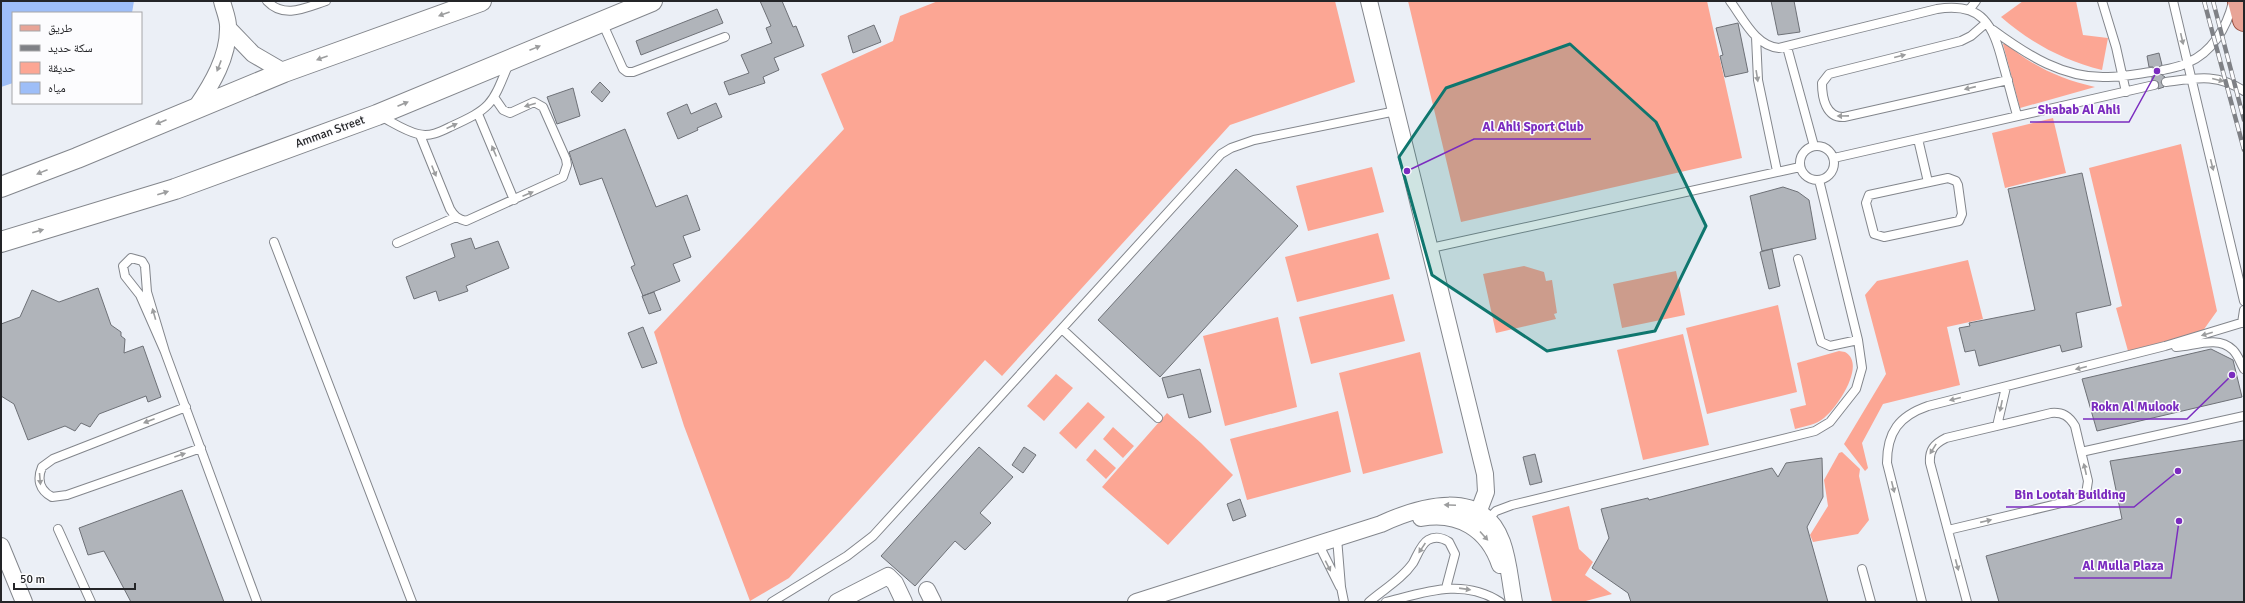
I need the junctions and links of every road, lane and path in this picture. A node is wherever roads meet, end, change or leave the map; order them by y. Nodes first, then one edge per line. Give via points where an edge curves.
1 (222, 1) edge
2 (267, 1) edge
3 (326, 1) edge
4 (481, 1) edge
5 (652, 1) edge
6 (1369, 1) edge
7 (1730, 1) edge
8 (1976, 1) edge
9 (2102, 1) edge
10 (2173, 1) edge
11 (2233, 1) edge
12 (2239, 1) edge
13 (313, 3) edge
14 (1969, 10) junction
15 (2244, 20) edge
16 (602, 22) junction
17 (1986, 22) junction
18 (228, 28) junction
19 (1993, 30) junction
20 (725, 36) dead end
21 (1756, 37) junction
22 (1788, 47) junction
23 (510, 59) junction
24 (2188, 63) junction
25 (2163, 70) dead end
26 (284, 72) junction
27 (2151, 72) dead end
28 (2122, 76) junction
29 (2191, 77) junction
30 (2008, 80) junction
31 (2166, 82) dead end
32 (2154, 85) dead end
33 (2244, 91) edge
34 (2126, 92) junction
35 (494, 97) junction
36 (197, 106) junction
37 (1396, 111) junction
38 (377, 114) junction
39 (478, 114) junction
40 (2017, 115) junction
41 (420, 135) junction
42 (1918, 139) junction
43 (1814, 146) junction
44 (1834, 158) junction
45 (1800, 167) junction
46 (1777, 171) junction
47 (1819, 180) junction
48 (1928, 182) junction
49 (1, 187) edge
50 (514, 200) junction
51 (456, 218) junction
52 (1, 242) edge
53 (274, 242) dead end
54 (397, 243) dead end
55 (1431, 248) junction
56 (1798, 259) dead end
57 (2244, 301) edge
58 (2244, 310) edge
59 (2243, 323) edge
60 (1062, 329) junction
61 (1858, 340) junction
62 (2165, 346) junction
63 (165, 352) junction
64 (2244, 369) edge
65 (2006, 387) junction
66 (186, 407) junction
67 (2244, 416) edge
68 (1158, 418) dead end
69 (1997, 426) junction
70 (201, 448) junction
71 (2081, 452) junction
72 (1482, 516) junction
73 (1382, 524) junction
74 (58, 529) dead end
75 (1948, 530) junction
76 (1336, 538) junction
77 (1318, 543) junction
78 (1, 546) edge
79 (1862, 569) dead end
80 (1341, 587) junction
81 (1446, 588) junction
82 (1509, 600) edge
83 (24, 602) edge
84 (91, 602) edge
85 (258, 602) edge
86 (412, 602) edge
87 (772, 602) edge
88 (837, 602) edge
89 (904, 602) edge
90 (1136, 602) edge
91 (1344, 602) edge
92 (1369, 602) edge
93 (1386, 602) edge
94 (1871, 602) edge
95 (1922, 602) edge
96 (1967, 602) edge

1 - 18 street
2 - 13 lane via 276,10 288,12
3 - 13 lane
4 -> 26 street
5 - 16 street, Amman Street
6 - 37 street
7 - 21 lane
8 - 14 lane
9 - 28 lane
10 -> 24 lane
11 - 24 lane via 2226,24 2219,36
12 - 15 main road
14 - 17 lane
14 - 22 lane via 1937,9
16 - 20 lane via 623,69 627,72 633,72
23 -> 16 street, Amman Street
17 - 19 lane
30 -> 17 lane via 1844,117 1832,114 1826,107 1822,83 1829,74 1961,41 1971,36
18 - 26 street via 253,54
18 -> 36 street via 226,45 215,77
19 - 28 lane via 2038,60 2064,71 2089,76
19 - 30 lane
21 - 22 lane via 1771,48
21 -> 46 lane via 1758,80
22 - 43 lane
23 - 35 lane
38 -> 23 street, Amman Street
24 - 25 lane
24 - 29 lane
26 - 36 street
27 - 28 lane
28 - 34 lane
29 - 31 lane
29 -> 33 lane via 2218,79
29 -> 57 lane
30 - 40 lane
32 - 34 lane
34 - 40 lane
35 - 39 lane
50 -> 35 lane via 563,178 567,165 541,105 530,103 510,113 503,110
36 -> 49 street via 77,158
37 - 55 street
37 - 60 lane via 1254,140 1226,151 1213,162
38 - 41 lane
52 -> 38 street, Amman Street via 175,189
41 -> 39 lane via 436,134
50 -> 39 lane
40 - 42 lane
41 -> 51 lane
42 - 44 lane
42 - 48 lane
43 - 44 lane via 1822,146
43 - 45 lane via 1802,153
44 - 47 lane via 1832,173
45 - 46 lane
45 - 47 lane via 1807,177
46 - 55 lane
47 - 61 lane
48 - 48 lane via 1867,197 1866,203 1874,234 1884,237 1959,221 1962,214 1956,181 1948,178
50 - 51 lane via 466,221
51 - 54 lane
53 - 86 lane
55 - 72 street via 1485,474 1486,492
56 - 61 lane via 1821,342 1830,346
58 - 59 lane
59 -> 62 lane
60 - 68 lane
60 - 87 lane via 873,536 847,556
61 - 72 lane via 1862,368 1859,382 1834,418 1820,429 1512,505
62 - 64 lane via 2219,343 2232,349
62 -> 65 lane
63 -> 63 lane via 147,292 145,266 142,261 131,258 126,261 123,271 140,295
63 - 66 lane
65 -> 69 lane
65 -> 95 lane via 1913,411 1901,420 1892,433 1887,448 1887,463
66 - 70 lane
66 -> 70 lane via 47,462 39,474 41,488 47,494 59,497
67 - 71 lane
69 - 71 lane via 2051,413 2066,414 2075,426
69 -> 75 lane via 1946,438 1939,442 1930,454 1930,464
70 - 85 lane
75 -> 71 lane via 2080,498 2088,488
72 -> 73 street via 1464,507 1439,505 1410,512
72 - 82 street via 1501,540 1509,567
73 - 76 street
73 -> 82 street via 1440,516 1462,520 1471,525 1493,548
74 - 84 lane
75 -> 96 lane
76 - 77 street
76 - 80 lane
77 -> 80 lane
77 - 90 street
78 - 83 street
79 - 94 lane
80 - 91 lane
81 -> 82 lane via 1478,591
81 -> 92 lane via 1455,554 1449,542 1435,538 1424,544 1402,576
81 - 93 lane
88 - 89 street via 888,576 895,583

